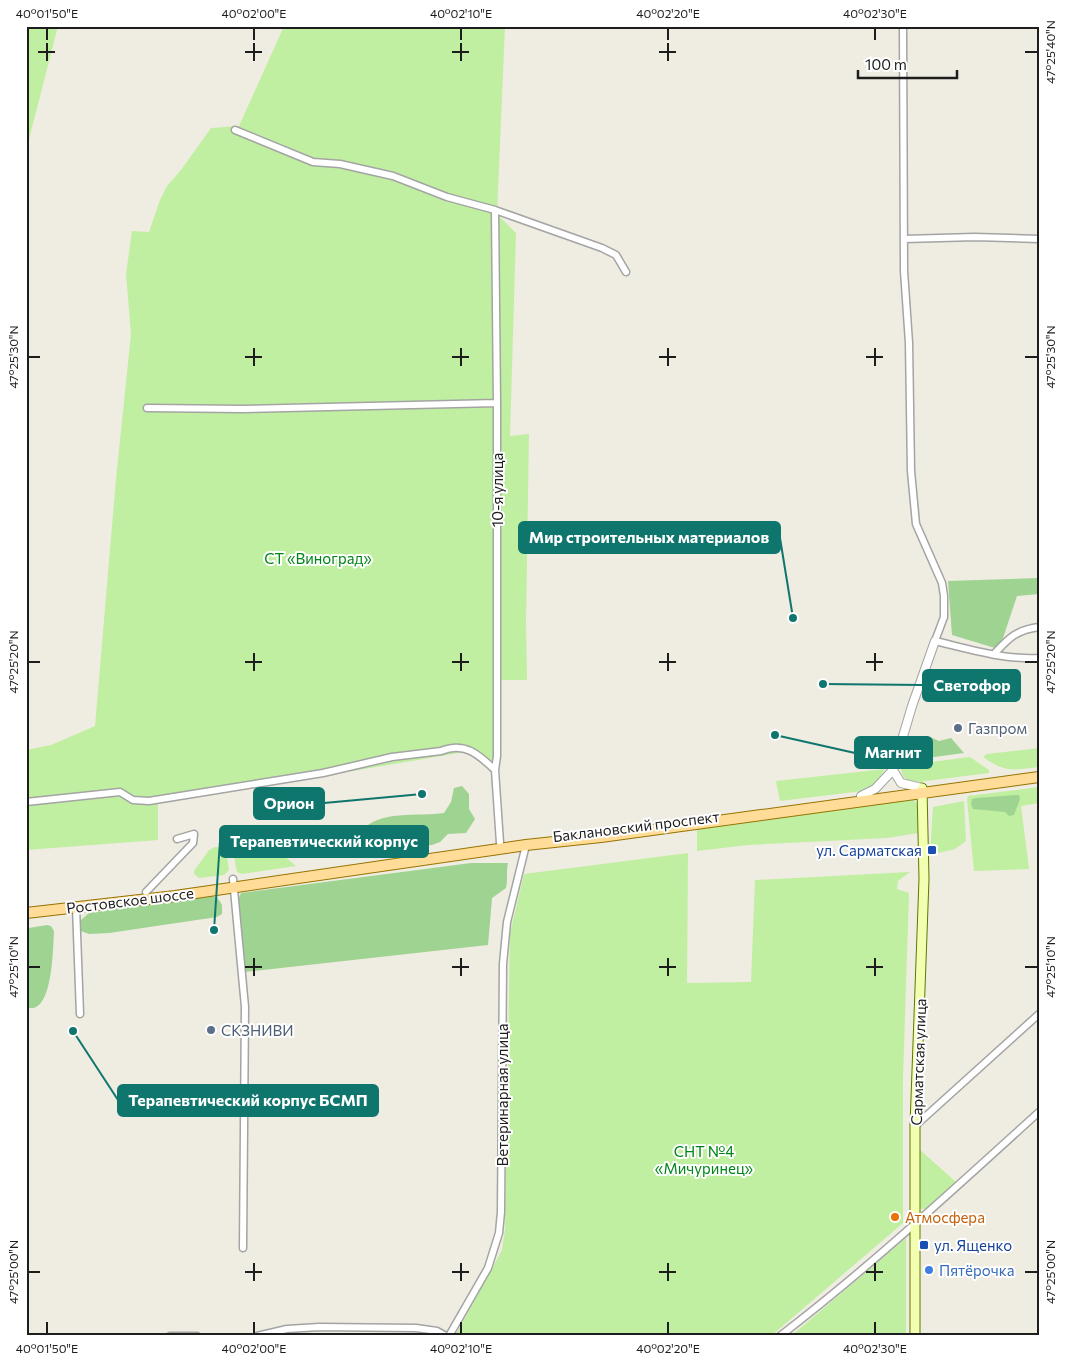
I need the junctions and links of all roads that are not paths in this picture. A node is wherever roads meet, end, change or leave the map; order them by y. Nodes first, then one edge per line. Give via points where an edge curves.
1 (903, 26) edge
2 (235, 130) dead end
3 (495, 210) junction
4 (904, 239) junction
5 (1039, 239) edge
6 (626, 272) dead end
7 (497, 403) junction
8 (146, 408) dead end
9 (1039, 627) edge
10 (935, 640) junction
11 (994, 654) junction
12 (1039, 658) edge
13 (495, 770) junction
14 (893, 770) junction
15 (1039, 772) edge
16 (1039, 777) edge
17 (923, 790) junction
18 (898, 793) junction
19 (861, 796) junction
20 (26, 802) edge
21 (177, 839) dead end
22 (527, 842) junction
23 (500, 843) junction
24 (233, 883) junction
25 (146, 892) junction
26 (26, 907) edge
27 (76, 907) junction
28 (26, 913) edge
29 (80, 1014) dead end
30 (1039, 1014) edge
31 (1039, 1112) edge
32 (915, 1126) junction
33 (914, 1225) junction
34 (243, 1248) dead end
35 (170, 1336) edge
36 (197, 1336) edge
37 (258, 1336) edge
38 (447, 1336) edge
39 (780, 1336) edge
40 (915, 1336) edge

1 - 4 street
2 - 3 street via 312,162 340,164 393,176 448,197
3 - 6 street via 610,251
3 - 7 street, 10-я улица
4 - 5 street
4 - 10 street via 916,524 942,583 944,596 944,617
7 - 8 street via 336,408
7 - 13 street, 10-я улица
9 - 11 street via 1012,635
10 - 11 street
10 - 14 street
11 - 12 street
13 - 20 street via 472,750 448,748 323,773 149,801 133,800 120,792
13 - 23 street, 10-я улица
14 - 17 street via 901,782
14 - 18 street
14 - 19 street via 875,789
15 - 17 main road, Баклановский проспект
16 - 17 main road, Баклановский проспект
17 - 18 main road, Баклановский проспект
17 - 32 main road, Сарматская улица via 924,879
18 - 19 main road, Баклановский проспект
18 - 22 main road, Баклановский проспект via 601,837
19 - 22 main road, Баклановский проспект
21 - 25 street via 194,834 193,843
22 - 23 main road, Баклановский проспект
22 - 24 main road, Баклановский проспект
22 - 38 street, Ветеринарная улица via 507,922 503,964 499,1233 488,1268
23 - 24 main road, Баклановский проспект
24 - 25 main road, Ростовское шоссе
24 - 27 main road, Ростовское шоссе via 175,896
24 - 34 street via 245,1007
25 - 26 main road, Ростовское шоссе
27 - 28 main road, Ростовское шоссе
27 - 29 street
30 - 32 street
31 - 33 street
32 - 33 main road, Сарматская улица
33 - 39 street
33 - 40 main road, Сарматская улица
35 - 36 street
37 - 38 street via 287,1329 319,1327 416,1328

